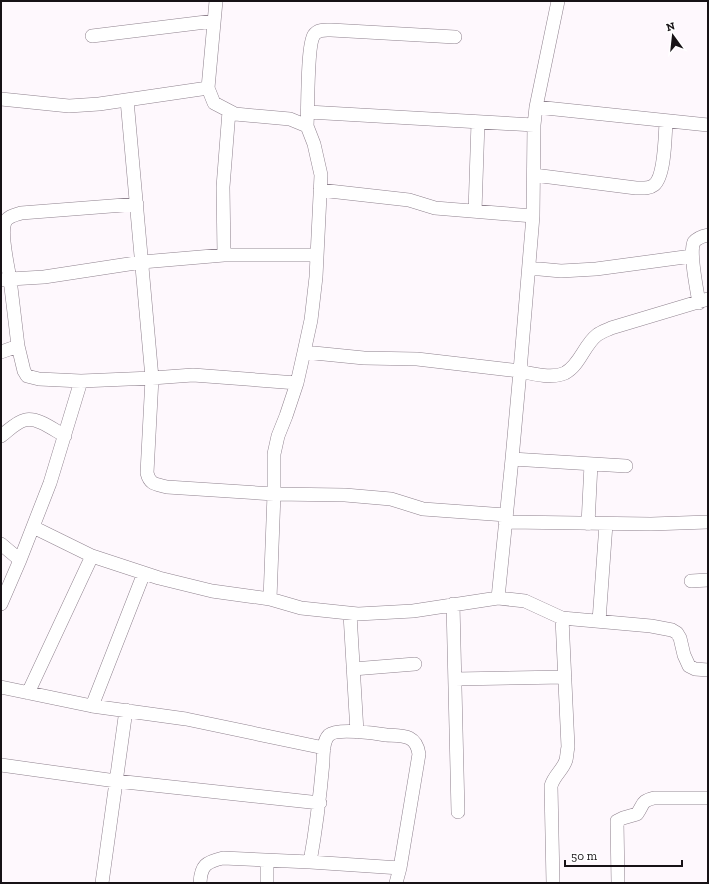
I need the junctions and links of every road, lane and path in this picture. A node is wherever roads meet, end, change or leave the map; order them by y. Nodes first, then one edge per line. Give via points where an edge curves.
1 (216, 1) edge
2 (558, 1) edge
3 (214, 21) junction
4 (92, 36) dead end
5 (455, 37) dead end
6 (208, 88) junction
7 (1, 99) edge
8 (127, 100) junction
9 (536, 107) junction
10 (229, 111) junction
11 (308, 112) junction
12 (478, 122) junction
13 (666, 122) junction
14 (534, 125) junction
15 (708, 125) edge
16 (307, 126) junction
17 (534, 175) junction
18 (320, 190) junction
19 (137, 204) junction
20 (475, 211) junction
21 (533, 216) junction
22 (708, 235) edge
23 (224, 255) junction
24 (317, 255) junction
25 (692, 256) junction
26 (142, 262) junction
27 (529, 268) junction
28 (6, 280) edge
29 (704, 301) edge
30 (18, 346) junction
31 (1, 352) edge
32 (304, 352) junction
33 (520, 371) junction
34 (152, 378) junction
35 (81, 381) junction
36 (297, 383) junction
37 (1, 436) edge
38 (65, 436) junction
39 (512, 459) junction
40 (591, 464) junction
41 (626, 466) dead end
42 (274, 494) junction
43 (505, 519) junction
44 (708, 522) edge
45 (588, 524) junction
46 (606, 524) junction
47 (33, 527) junction
48 (1, 544) edge
49 (92, 556) junction
50 (20, 560) junction
51 (144, 573) junction
52 (708, 580) edge
53 (691, 581) dead end
54 (498, 598) junction
55 (270, 599) junction
56 (1, 604) edge
57 (453, 604) junction
58 (350, 614) junction
59 (562, 618) junction
60 (599, 621) junction
61 (415, 664) dead end
62 (353, 669) junction
63 (708, 670) edge
64 (565, 677) junction
65 (455, 679) junction
66 (1, 687) edge
67 (28, 693) junction
68 (92, 706) junction
69 (126, 710) junction
70 (357, 732) junction
71 (324, 748) junction
72 (1, 765) edge
73 (116, 781) junction
74 (708, 798) edge
75 (320, 803) junction
76 (458, 812) dead end
77 (267, 861) junction
78 (310, 862) junction
79 (400, 868) junction
80 (102, 883) edge
81 (200, 883) edge
82 (267, 883) edge
83 (396, 883) edge
84 (553, 883) edge
85 (618, 883) edge

1 - 3 street
2 - 9 street
3 - 4 street
3 - 6 street
5 - 11 street via 331,30 316,33 312,36 311,42
6 - 8 street
6 - 10 street via 214,103
7 - 8 street via 69,106
8 - 19 street
9 - 13 street
9 - 14 street
10 - 16 street via 235,114 290,119
10 - 23 street via 223,187
11 - 12 street
11 - 16 street
12 - 14 street
12 - 20 street
13 - 15 street
13 - 17 street via 661,172 658,182 653,186 636,188
14 - 17 street
16 - 18 street via 321,175
17 - 21 street
18 - 20 street via 409,200 435,208
18 - 24 street
19 - 26 street
19 - 28 street via 11,216 3,227
20 - 21 street
21 - 27 street
22 - 25 street via 701,236 695,242
23 - 24 street
23 - 26 street
24 - 32 street via 311,320
25 - 27 street via 596,269 561,271
25 - 29 street
26 - 28 street via 44,277
26 - 34 street
27 - 33 street
28 - 30 street
29 - 33 street via 611,328 597,335 574,366 565,373 541,375
30 - 31 street
30 - 35 street via 26,376
32 - 33 street via 364,358 417,359
32 - 36 street
33 - 39 street
34 - 35 street
34 - 36 street via 193,375
34 - 42 street via 147,473 149,480 167,486
35 - 38 street
36 - 42 street via 276,442
37 - 38 street via 25,420 48,426
38 - 47 street
39 - 40 street
39 - 43 street
40 - 41 street
40 - 45 street
42 - 43 street via 345,495 391,499 423,509
42 - 55 street
43 - 45 street
43 - 54 street
44 - 46 street
45 - 46 street
46 - 60 street
47 - 49 street
47 - 50 street
48 - 50 street
49 - 51 street
49 - 67 street
50 - 56 street
51 - 55 street via 212,590
51 - 68 street
52 - 53 street
54 - 57 street
54 - 59 street via 525,601
55 - 58 street via 301,608
57 - 58 street via 413,611
57 - 65 street
58 - 62 street
59 - 60 street
59 - 64 street
60 - 63 street via 672,630 680,638 689,666
61 - 62 street
62 - 70 street
64 - 65 street
64 - 84 street via 568,747 563,767 553,779 551,786
65 - 76 street
66 - 67 street
67 - 68 street
68 - 69 street
69 - 71 street via 186,719
69 - 73 street
70 - 71 street via 330,734
70 - 79 street via 408,738 416,742 419,754
71 - 75 street
72 - 73 street
73 - 75 street
73 - 80 street
74 - 85 street via 646,800 637,814 617,821
75 - 78 street
77 - 78 street
77 - 81 street via 223,858 212,861 205,864
77 - 82 street
78 - 79 street
79 - 83 street

